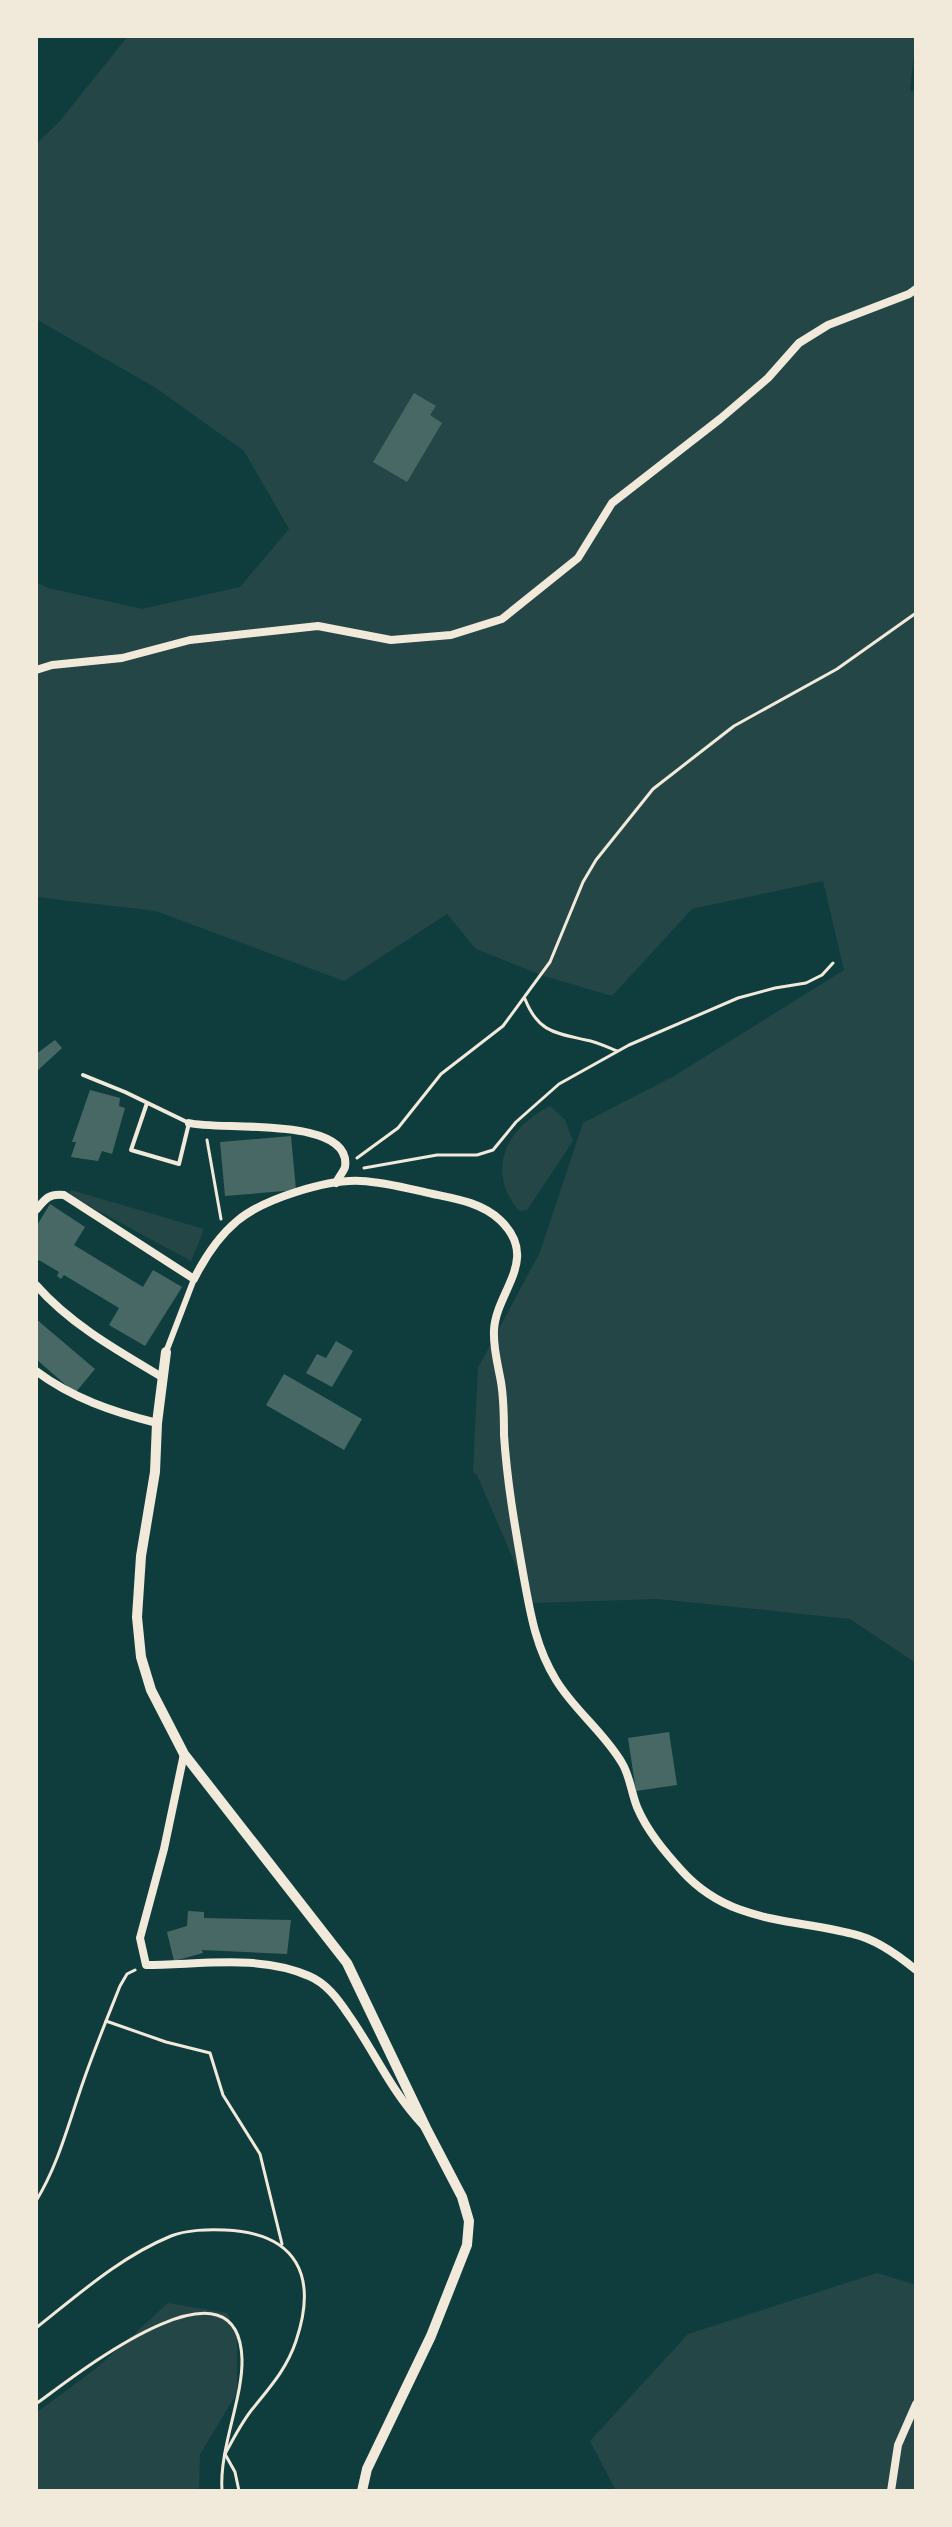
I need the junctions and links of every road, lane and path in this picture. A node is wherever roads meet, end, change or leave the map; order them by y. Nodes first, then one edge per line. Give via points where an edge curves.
1 (914, 293) edge
2 (916, 613) edge
3 (36, 670) edge
4 (833, 963) dead end
5 (525, 999) junction
6 (618, 1051) junction
7 (83, 1075) dead end
8 (147, 1103) junction
9 (189, 1123) junction
10 (205, 1127) junction
11 (345, 1168) junction
12 (336, 1183) junction
13 (36, 1210) edge
14 (224, 1235) junction
15 (194, 1279) junction
16 (36, 1285) edge
17 (166, 1352) joint
18 (36, 1371) edge
19 (162, 1377) junction
20 (157, 1423) junction
21 (184, 1754) junction
22 (146, 1965) junction
23 (916, 1970) edge
24 (106, 2021) junction
25 (426, 2128) junction
26 (36, 2201) edge
27 (282, 2245) junction
28 (36, 2328) edge
29 (36, 2404) edge
30 (916, 2404) edge
31 (225, 2454) junction
32 (222, 2491) edge
33 (239, 2491) edge
34 (362, 2491) edge
35 (891, 2491) edge

1 - 3 street via 828,325 799,343 768,378 612,503 578,558 502,619 451,635 391,640 318,626 204,638 122,658
2 - 5 path via 837,669 734,726 653,789 596,860 550,962
4 - 6 path via 806,983 738,998
5 - 6 path via 545,1028
5 - 11 path via 503,1026 441,1074 398,1128
6 - 12 path via 559,1084 493,1150 369,1165
7 - 8 lane
8 - 9 lane
8 - 9 lane via 131,1150 179,1164
9 - 10 street
10 - 11 street via 323,1135 343,1153
10 - 14 path
11 - 12 street
12 - 14 street via 258,1208
12 - 23 street via 361,1181 466,1201 502,1221 516,1243 517,1267 498,1311 494,1348 504,1406 509,1502 536,1639 559,1685 625,1767 637,1808 665,1852 698,1887 739,1909 856,1934
13 - 15 street via 46,1198 64,1195
14 - 15 street
15 - 17 street
16 - 19 street via 102,1341
17 - 19 street
18 - 20 street via 111,1412
19 - 20 street
20 - 21 street via 137,1617 151,1690
21 - 22 street via 140,1938
21 - 25 street via 347,1963
22 - 24 path via 127,1974
22 - 25 street via 266,1964 311,1976 348,2014 400,2101
24 - 26 path via 61,2149
24 - 27 path via 210,2053 223,2095 260,2154
25 - 34 street via 462,2197 469,2221 467,2245 431,2336 367,2469
27 - 28 path via 248,2231 175,2234 131,2254
27 - 31 path via 302,2271 305,2301 296,2342 279,2378 251,2409
29 - 31 path via 151,2328 176,2318 220,2313 232,2323 242,2362
30 - 35 street via 898,2445
31 - 32 path
31 - 33 path

